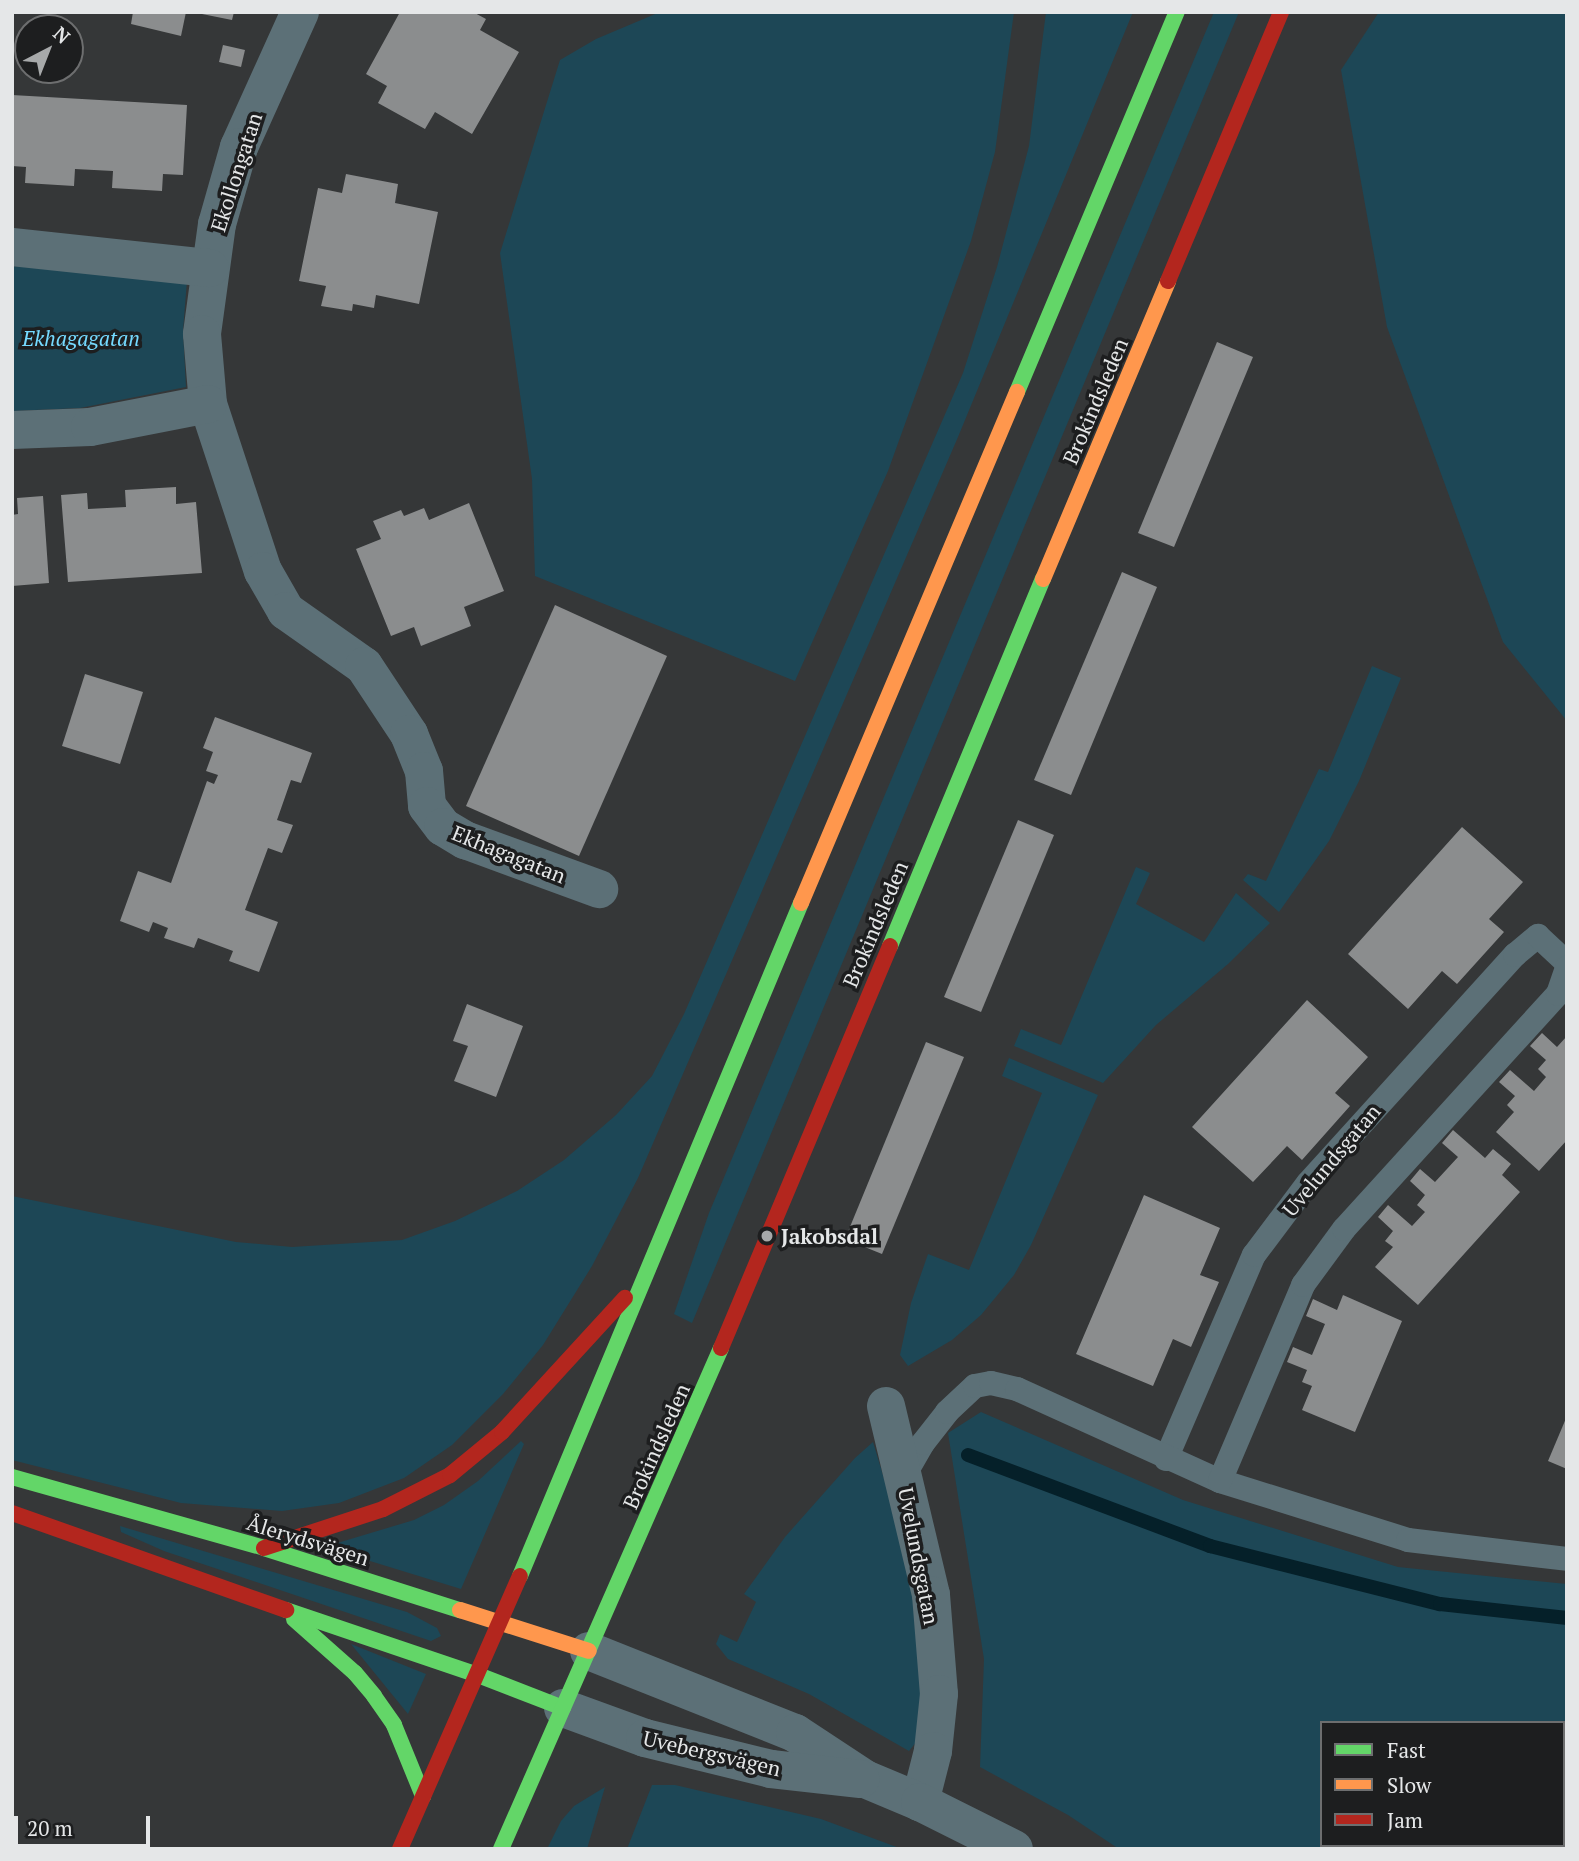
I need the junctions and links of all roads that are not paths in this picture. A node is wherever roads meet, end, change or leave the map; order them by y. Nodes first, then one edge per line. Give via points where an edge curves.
1 (300, 12) edge
2 (1177, 12) edge
3 (1281, 12) edge
4 (12, 247) edge
5 (210, 268) junction
6 (208, 404) junction
7 (12, 430) edge
8 (599, 889) dead end
9 (1567, 965) edge
10 (643, 1278) junction
11 (886, 1406) dead end
12 (1166, 1459) junction
13 (904, 1476) junction
14 (12, 1477) edge
15 (1220, 1481) junction
16 (12, 1513) edge
17 (264, 1548) junction
18 (1567, 1559) edge
19 (285, 1610) junction
20 (501, 1623) junction
21 (589, 1651) junction
22 (478, 1675) junction
23 (564, 1708) junction
24 (865, 1780) junction
25 (423, 1797) junction
26 (920, 1802) junction
27 (400, 1849) edge
28 (501, 1849) edge
29 (1014, 1849) edge

1 - 5 street, Ekollongatan via 240,147 217,223
2 - 10 main road
3 - 21 main road, Brokindsleden via 720,1350
4 - 5 street
5 - 6 street, Ekollongatan via 202,334
6 - 7 street via 90,427
6 - 8 street, Ekhagagatan via 263,570 286,611 364,666 409,734 424,771 427,806 443,827 465,840
9 - 12 lane, Uvelundsgatan via 1538,936 1515,955 1308,1182 1254,1255
9 - 15 lane, Uvelundsgatan via 1558,994 1344,1229 1303,1285
10 - 17 main road via 502,1432 450,1475 383,1509
10 - 20 main road
11 - 13 street, Uvelundsgatan
12 - 13 lane, Uvelundsgatan via 1017,1389 991,1383 975,1386 947,1412
12 - 15 lane, Uvelundsgatan
13 - 26 street, Uvelundsgatan via 931,1595 939,1694 933,1751
14 - 17 main road, Ålerydsvägen
15 - 18 lane, Uvelundsgatan via 1409,1541
16 - 19 main road
17 - 20 main road, Ålerydsvägen
19 - 22 main road
19 - 25 main road via 374,1696 394,1725
20 - 21 main road, Ålerydsvägen
20 - 22 main road
21 - 23 main road, Brokindsleden
21 - 24 street, Uvebergsvägen via 795,1733
22 - 23 main road
22 - 25 main road
23 - 24 street, Uvebergsvägen via 645,1738 771,1769
23 - 28 main road, Brokindsleden
24 - 26 street, Uvebergsvägen
25 - 27 main road
26 - 29 street, Uvebergsvägen

